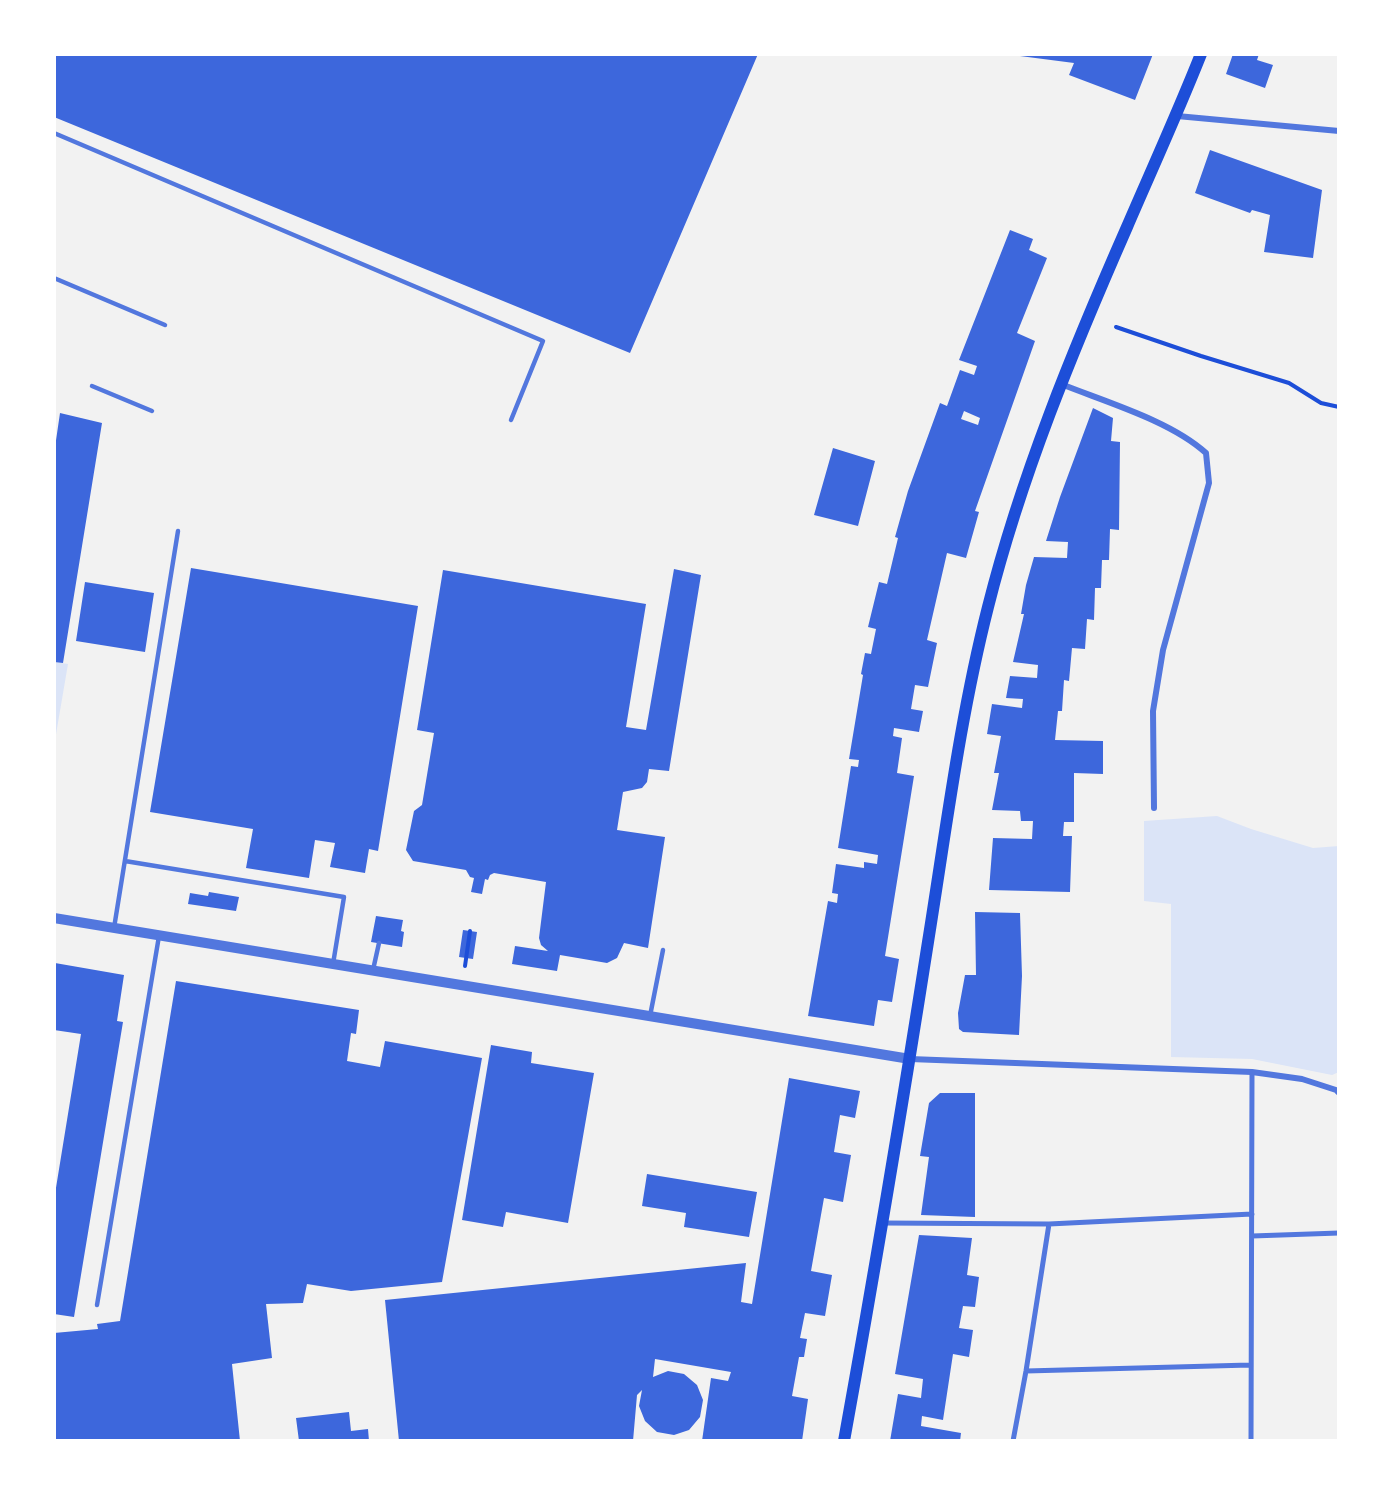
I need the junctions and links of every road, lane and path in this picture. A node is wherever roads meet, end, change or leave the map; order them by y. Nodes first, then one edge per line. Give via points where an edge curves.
1 (1201, 54) edge
2 (1177, 116) junction
3 (1339, 131) edge
4 (54, 133) edge
5 (54, 278) edge
6 (165, 326) dead end
7 (1116, 327) dead end
8 (1061, 384) junction
9 (92, 386) dead end
10 (1339, 407) edge
11 (152, 411) dead end
12 (511, 420) dead end
13 (178, 531) dead end
14 (1154, 808) dead end
15 (125, 861) junction
16 (54, 918) edge
17 (114, 929) junction
18 (470, 931) dead end
19 (159, 936) junction
20 (379, 944) dead end
21 (663, 950) dead end
22 (333, 964) junction
23 (465, 966) dead end
24 (373, 970) junction
25 (650, 1016) junction
26 (910, 1059) junction
27 (1252, 1072) junction
28 (1339, 1093) edge
29 (1252, 1214) junction
30 (883, 1223) junction
31 (1049, 1224) junction
32 (1339, 1233) edge
33 (1252, 1236) junction
34 (96, 1305) dead end
35 (1250, 1365) junction
36 (1026, 1371) junction
37 (844, 1441) edge
38 (1013, 1441) edge
39 (1251, 1441) edge

1 - 2 main road
2 - 3 street
2 - 8 main road
4 - 12 lane via 543,340
5 - 6 lane
7 - 10 path via 1289,383 1322,403
8 - 14 street via 1143,417 1191,440 1206,453 1209,483 1163,650 1153,711
8 - 26 main road via 988,607 963,727
9 - 11 lane
13 - 15 lane
15 - 17 lane
15 - 22 lane via 344,897
16 - 17 street
17 - 19 street
18 - 23 path
19 - 22 street
19 - 34 lane
20 - 24 lane
21 - 25 lane
22 - 24 street
24 - 25 street
25 - 26 street
26 - 27 street
26 - 30 main road
27 - 28 street via 1302,1079
27 - 29 street
29 - 31 street
29 - 33 street
30 - 31 street
30 - 37 main road
31 - 36 street
32 - 33 street
33 - 35 street
35 - 36 street
35 - 39 street
36 - 38 street

